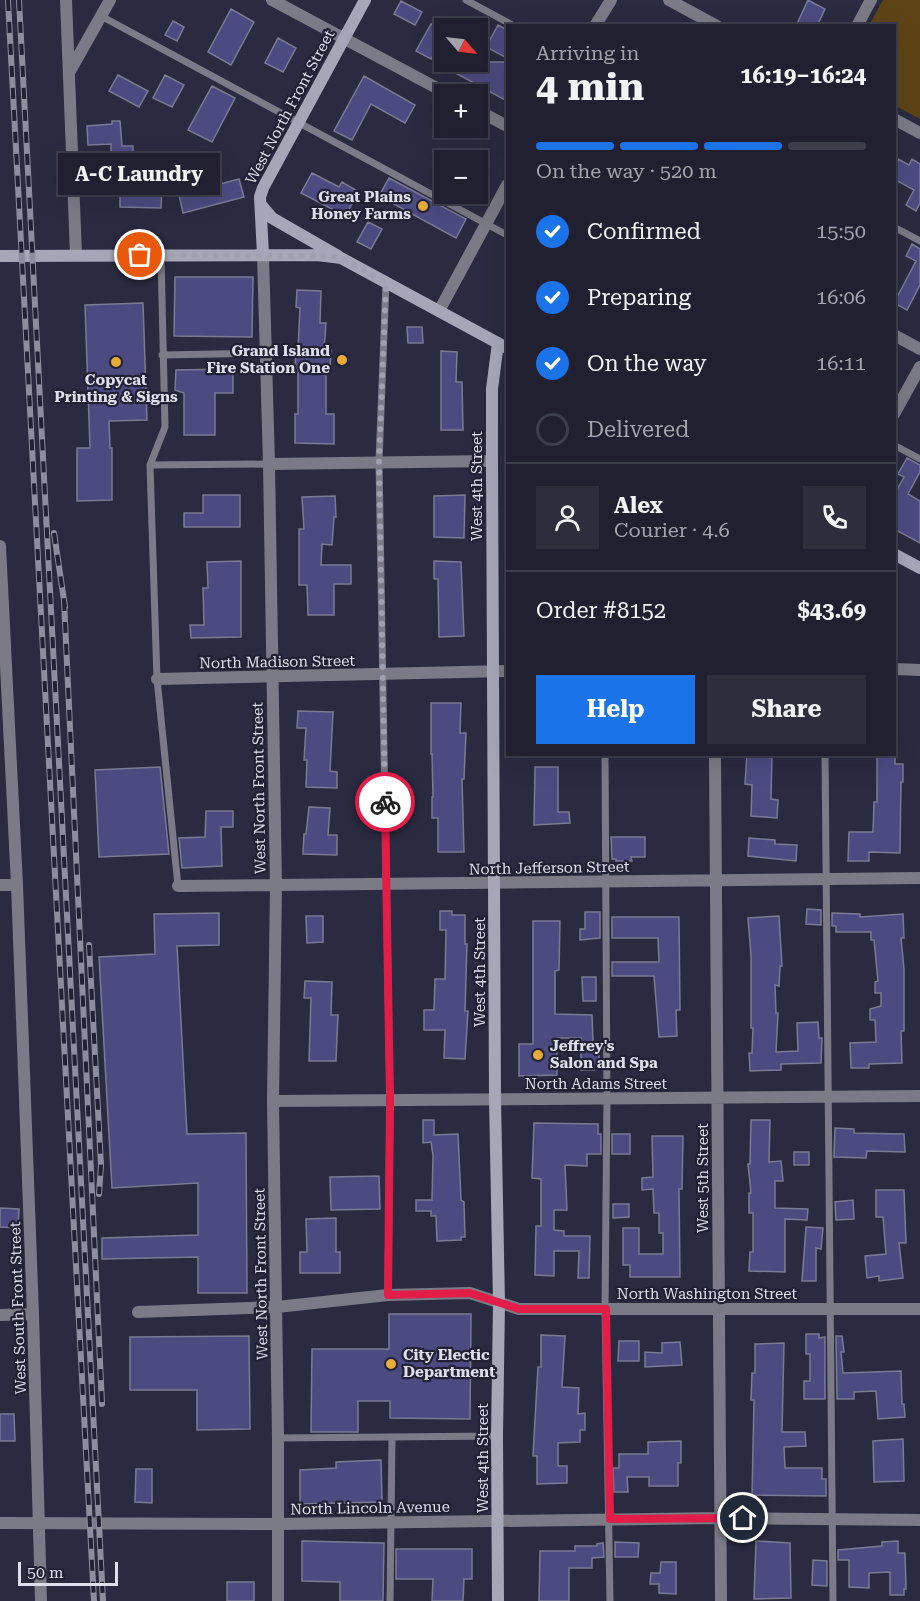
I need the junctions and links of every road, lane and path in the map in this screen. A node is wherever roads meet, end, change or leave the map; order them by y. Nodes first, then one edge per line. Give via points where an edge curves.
1 (66, 0) edge
2 (110, 0) edge
3 (272, 0) edge
4 (364, 0) edge
5 (466, 0) edge
6 (611, 0) edge
7 (669, 0) edge
8 (871, 0) edge
9 (101, 16) junction
10 (510, 24) edge
11 (596, 24) edge
12 (713, 24) edge
13 (858, 24) edge
14 (343, 38) junction
15 (69, 72) junction
16 (434, 87) edge
17 (488, 116) edge
18 (896, 120) edge
19 (298, 122) junction
20 (506, 125) edge
21 (920, 133) edge
22 (506, 187) edge
23 (261, 204) junction
24 (486, 224) junction
25 (896, 228) edge
26 (506, 235) edge
27 (920, 242) edge
28 (76, 255) junction
29 (263, 255) junction
30 (0, 256) edge
31 (161, 256) junction
32 (341, 258) junction
33 (386, 282) junction
34 (439, 311) junction
35 (896, 336) edge
36 (503, 345) edge
37 (920, 349) edge
38 (265, 353) junction
39 (162, 355) junction
40 (920, 367) edge
41 (896, 410) edge
42 (896, 446) edge
43 (920, 459) edge
44 (492, 461) junction
45 (379, 462) junction
46 (269, 464) junction
47 (150, 465) junction
48 (0, 546) edge
49 (896, 555) edge
50 (920, 568) edge
51 (896, 669) edge
52 (920, 670) edge
53 (493, 672) junction
54 (506, 672) edge
55 (4, 675) edge
56 (383, 675) junction
57 (272, 677) junction
58 (156, 679) junction
59 (605, 756) edge
60 (715, 756) edge
61 (825, 756) edge
62 (920, 878) edge
63 (826, 879) junction
64 (716, 880) junction
65 (606, 882) junction
66 (494, 883) junction
67 (0, 885) edge
68 (17, 885) junction
69 (386, 885) junction
70 (178, 886) joint
71 (276, 886) junction
72 (920, 1096) edge
73 (828, 1097) junction
74 (607, 1098) junction
75 (718, 1098) junction
76 (390, 1100) junction
77 (495, 1100) junction
78 (273, 1101) junction
79 (388, 1295) junction
80 (500, 1303) junction
81 (277, 1307) junction
82 (606, 1309) junction
83 (719, 1309) junction
84 (830, 1309) junction
85 (920, 1309) edge
86 (138, 1312) dead end
87 (33, 1314) junction
88 (0, 1315) edge
89 (497, 1436) junction
90 (392, 1437) junction
91 (278, 1438) junction
92 (720, 1518) junction
93 (610, 1519) junction
94 (832, 1519) junction
95 (920, 1520) edge
96 (498, 1521) junction
97 (40, 1522) junction
98 (390, 1522) junction
99 (0, 1523) edge
100 (278, 1524) junction
101 (40, 1601) edge
102 (278, 1601) edge
103 (390, 1601) edge
104 (498, 1601) edge
105 (610, 1601) edge
106 (721, 1601) edge
107 (833, 1601) edge

1 - 15 street
2 - 9 street
3 - 14 street
4 - 14 main road, West North Front Street
5 - 10 lane
6 - 11 street
7 - 12 street
8 - 13 street
9 - 15 street
9 - 19 lane
14 - 16 street
14 - 19 main road, West North Front Street
15 - 28 street
17 - 20 street
18 - 21 street
19 - 23 main road, West North Front Street via 263,188
19 - 24 lane
22 - 24 street
23 - 29 main road, West North Front Street
23 - 32 main road via 272,219
24 - 26 lane
24 - 34 street
25 - 27 lane
28 - 30 main road
28 - 31 main road
29 - 31 main road
29 - 32 main road
29 - 38 street, West North Front Street
31 - 39 lane
32 - 33 main road
33 - 34 main road
33 - 45 lane
34 - 36 main road
35 - 37 street
36 - 44 main road, West 4th Street via 492,389
38 - 39 lane
38 - 46 street, West North Front Street
39 - 47 lane via 165,427
40 - 41 street
42 - 43 lane
44 - 45 street
44 - 53 main road, West 4th Street
45 - 46 street
45 - 56 lane
46 - 47 lane
46 - 57 street, West North Front Street
47 - 58 lane
48 - 55 street, West South Front Street
49 - 50 main road
51 - 52 street
53 - 54 street, North Madison Street
53 - 56 street, North Madison Street
53 - 66 main road, West 4th Street
55 - 68 street, West South Front Street
56 - 57 street, North Madison Street
56 - 69 lane
57 - 58 street, North Madison Street
57 - 71 street, West North Front Street
58 - 70 lane
59 - 65 lane
60 - 64 street, West 5th Street
61 - 63 lane
62 - 63 street, North Jefferson Street
63 - 64 street, North Jefferson Street
63 - 73 lane
64 - 65 street, North Jefferson Street
64 - 75 street, West 5th Street
65 - 66 street, North Jefferson Street
65 - 74 lane
66 - 69 street, North Jefferson Street
66 - 77 main road, West 4th Street
67 - 68 street
68 - 87 street, West South Front Street
69 - 71 street, North Jefferson Street
69 - 76 lane
70 - 71 street, North Jefferson Street
71 - 78 street, West North Front Street
72 - 73 street, North Adams Street
73 - 75 street, North Adams Street
73 - 84 lane
74 - 75 street, North Adams Street
74 - 77 street, North Adams Street
74 - 82 lane
75 - 83 street, West 5th Street
76 - 77 street, North Adams Street
76 - 78 street, North Adams Street
76 - 79 lane
77 - 80 main road, West 4th Street
78 - 81 street, West North Front Street
79 - 80 street, North Washington Street via 470,1293
79 - 81 street, North Washington Street
80 - 82 street, North Washington Street via 519,1309
80 - 89 main road, West 4th Street
81 - 86 street, North Washington Street
81 - 91 street, West North Front Street
82 - 83 street, North Washington Street
82 - 93 lane
83 - 84 street, North Washington Street
83 - 92 street, West 5th Street
84 - 85 street, North Washington Street
84 - 94 lane
87 - 88 street
87 - 97 street, West South Front Street
89 - 90 lane
89 - 96 main road, West 4th Street
90 - 91 lane
90 - 98 lane
91 - 100 street, West North Front Street
92 - 93 street, North Lincoln Avenue
92 - 94 street, North Lincoln Avenue
92 - 106 street, West 5th Street
93 - 96 street, North Lincoln Avenue
93 - 105 lane
94 - 95 street, North Lincoln Avenue
94 - 107 lane
96 - 98 street, North Lincoln Avenue
96 - 104 main road, West 4th Street
97 - 99 street, North Lincoln Avenue
97 - 100 street, North Lincoln Avenue
97 - 101 street, West South Front Street
98 - 100 street, North Lincoln Avenue
98 - 103 lane
100 - 102 street, West North Front Street

